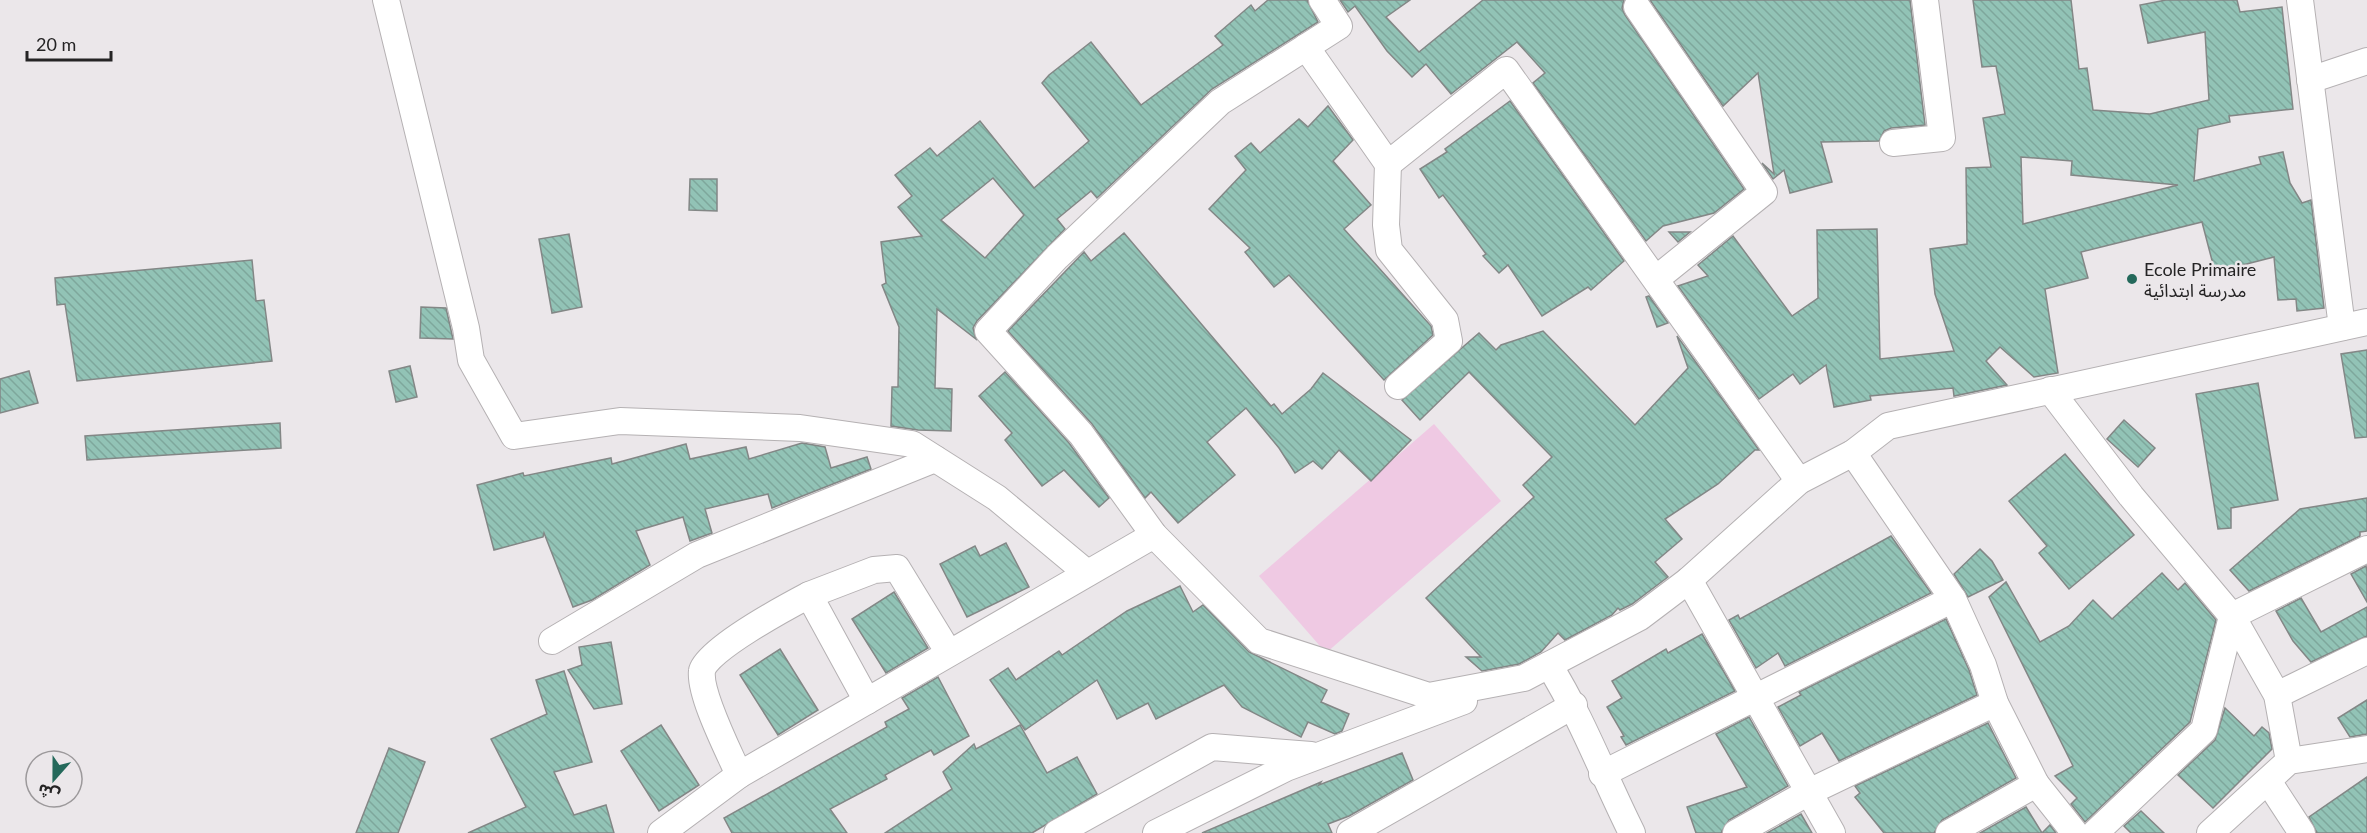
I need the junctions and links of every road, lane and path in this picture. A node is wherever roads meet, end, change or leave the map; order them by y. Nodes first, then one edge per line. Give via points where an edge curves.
1 (386, 0) edge
2 (1322, 0) edge
3 (1925, 0) edge
4 (2300, 0) edge
5 (1636, 7) dead end
6 (1306, 47) junction
7 (2367, 61) edge
8 (2310, 80) junction
9 (1893, 143) dead end
10 (1388, 164) junction
11 (1656, 279) junction
12 (2367, 322) edge
13 (2342, 327) junction
14 (1398, 386) dead end
15 (2050, 390) junction
16 (1853, 453) junction
17 (935, 459) junction
18 (1799, 481) junction
19 (1154, 535) junction
20 (2367, 549) edge
21 (1088, 573) junction
22 (1689, 580) junction
23 (809, 595) junction
24 (1953, 599) junction
25 (2232, 616) junction
26 (552, 641) dead end
27 (2367, 651) edge
28 (949, 653) junction
29 (1549, 666) junction
30 (1524, 678) junction
31 (2277, 695) junction
32 (1756, 698) junction
33 (867, 701) junction
34 (1995, 703) junction
35 (1574, 705) junction
36 (2367, 749) edge
37 (1320, 756) junction
38 (2289, 761) junction
39 (1602, 774) junction
40 (739, 775) junction
41 (2268, 781) junction
42 (2036, 784) junction
43 (1809, 792) junction
44 (661, 833) edge
45 (1057, 833) edge
46 (1156, 833) edge
47 (1350, 833) edge
48 (1632, 833) edge
49 (1736, 833) edge
50 (1832, 833) edge
51 (1949, 833) edge
52 (2075, 833) edge
53 (2095, 833) edge
54 (2210, 833) edge
55 (2302, 833) edge

1 - 17 street via 471,360 514,436 620,421 800,428 912,444
2 - 6 street via 1339,26
3 - 9 street via 1942,138
4 - 8 street
5 - 11 street via 1764,192
6 - 10 street
6 - 19 street via 1220,102 1057,257 988,331 1081,434
7 - 8 street
8 - 13 street
10 - 11 street via 1506,70
10 - 14 street via 1389,250 1445,320 1449,341
11 - 18 street
12 - 13 street
13 - 15 street
15 - 16 street via 1888,426
15 - 25 street
16 - 18 street
16 - 24 street
17 - 21 street via 997,498
17 - 26 street via 697,555
18 - 22 street
19 - 21 street
19 - 30 street via 1259,641 1429,696
20 - 25 street
21 - 28 street
22 - 29 street via 1640,617
22 - 32 street
23 - 28 street via 874,570 897,568
23 - 33 street
23 - 40 street via 705,661 703,688
24 - 32 street
24 - 34 street via 1983,664
25 - 31 street
25 - 53 street via 2204,730
27 - 31 street
28 - 33 street
29 - 30 street
29 - 35 street
30 - 37 street
31 - 38 street
32 - 39 street
32 - 43 street
33 - 40 street
34 - 42 street
34 - 43 street
35 - 39 street
35 - 47 street
36 - 38 street
37 - 45 street via 1212,747
37 - 46 street via 1286,768
38 - 41 street
39 - 48 street
40 - 44 street
41 - 54 street
41 - 55 street
42 - 51 street
42 - 52 street
43 - 49 street
43 - 50 street

